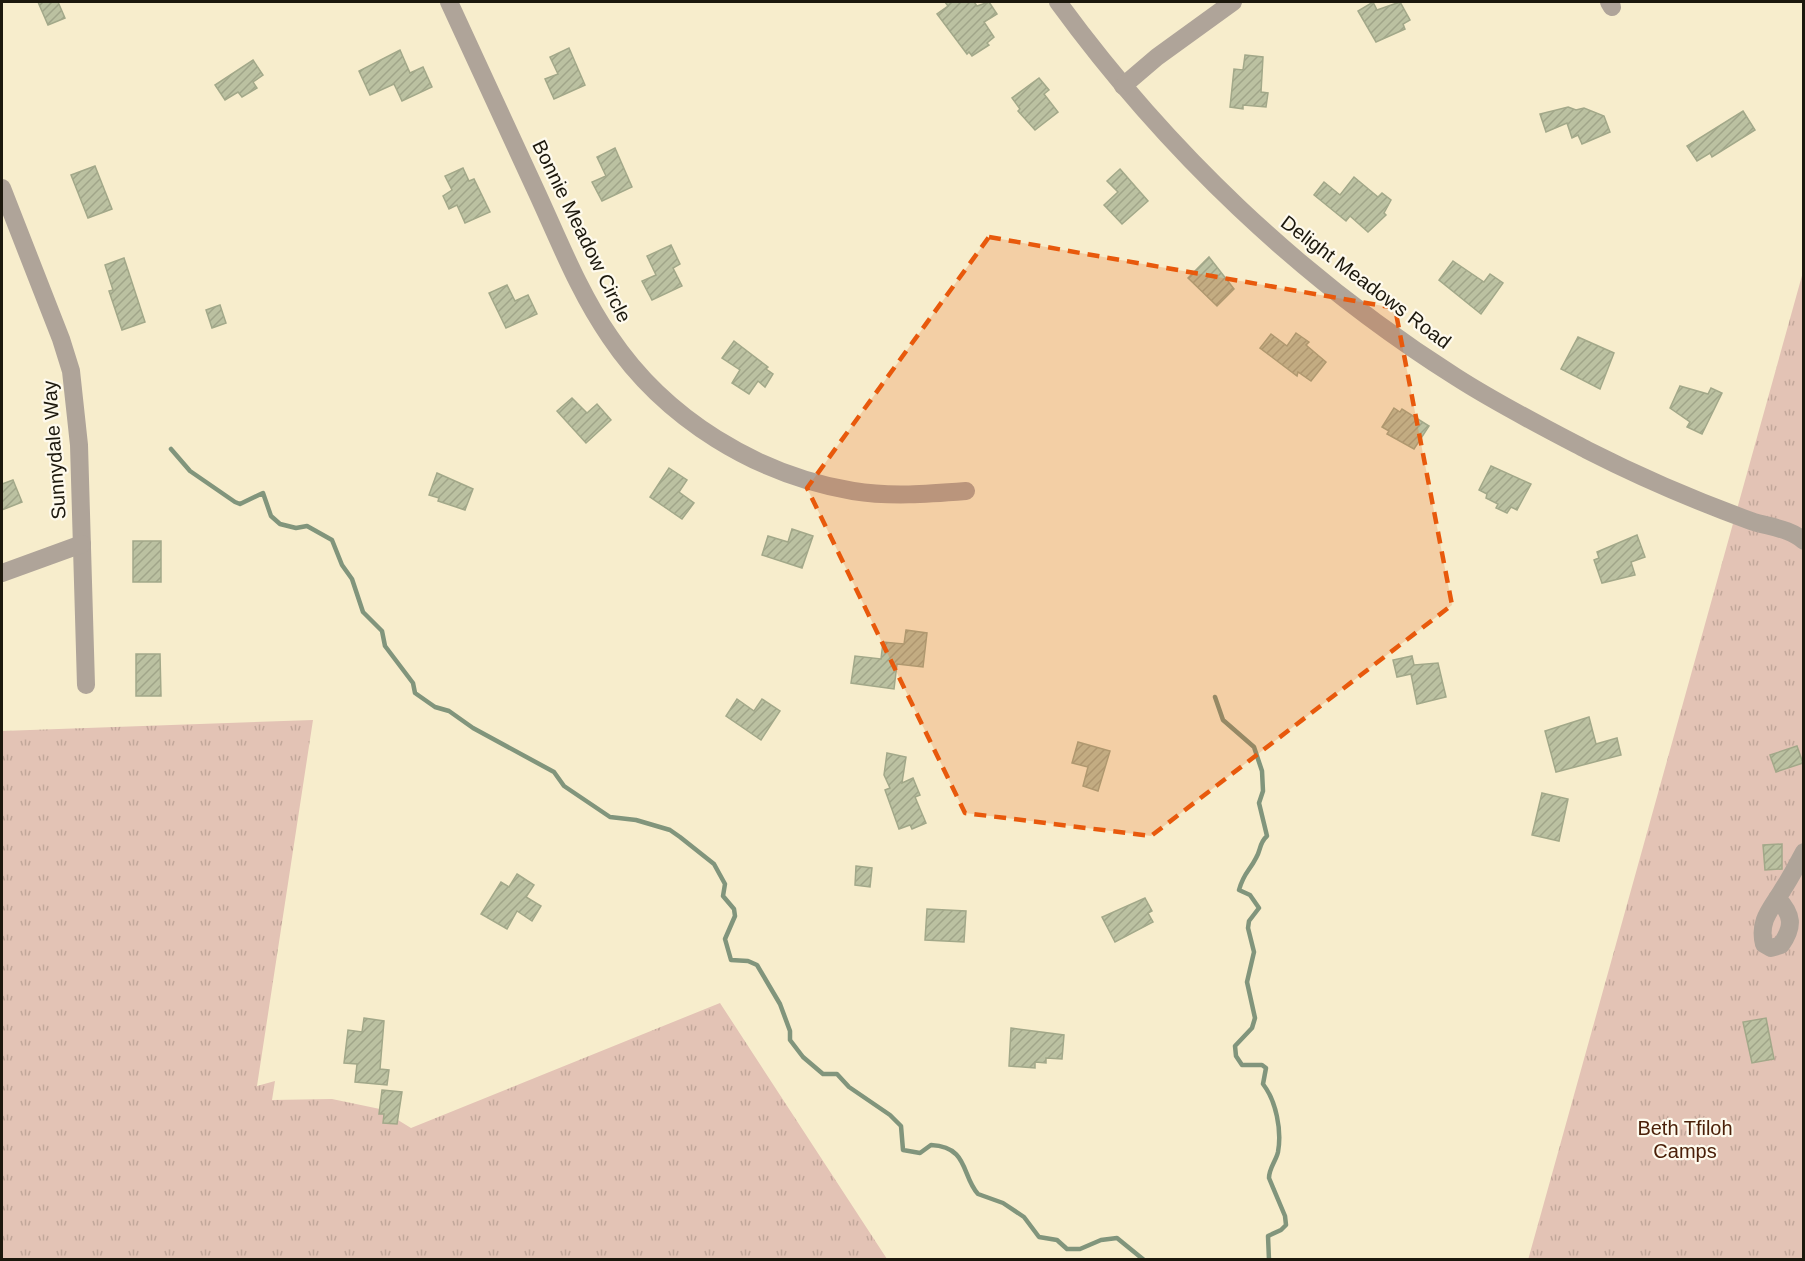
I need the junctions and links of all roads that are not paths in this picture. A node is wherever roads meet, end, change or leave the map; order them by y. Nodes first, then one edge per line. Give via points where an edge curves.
1 (449, 2) edge
2 (1059, 2) edge
3 (1233, 2) edge
4 (1123, 86) junction
5 (2, 188) edge
6 (966, 491) dead end
7 (1803, 541) edge
8 (82, 544) junction
9 (2, 573) edge
10 (86, 684) dead end
11 (1803, 852) edge
12 (1777, 898) dead end

1 - 6 street, Bonnie Meadow Circle via 582,288 610,338 667,401 688,420 737,451 799,477 877,494
2 - 4 street, Delight Meadows Road
3 - 4 street
4 - 7 street, Delight Meadows Road via 1262,231 1313,274 1455,377 1593,453 1717,507 1791,532
5 - 8 street, Sunnydale Way via 71,371
8 - 9 street
8 - 10 street, Sunnydale Way
11 - 12 street

